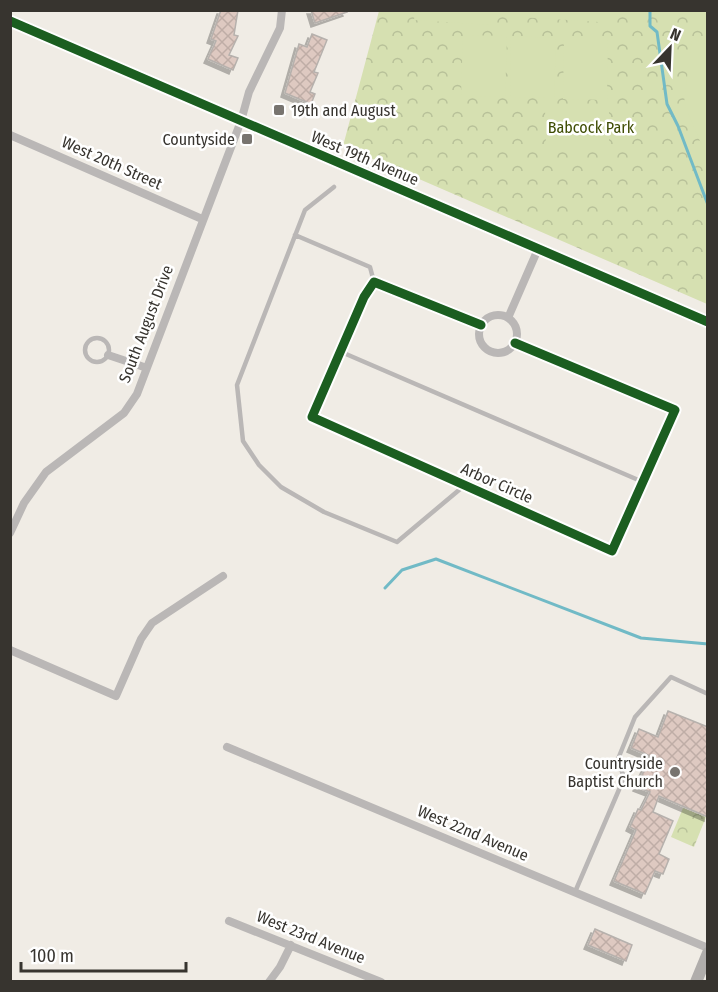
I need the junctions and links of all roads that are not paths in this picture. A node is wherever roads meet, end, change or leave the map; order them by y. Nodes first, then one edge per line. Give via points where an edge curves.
1 (282, 10) edge
2 (10, 21) edge
3 (241, 121) junction
4 (10, 135) edge
5 (334, 187) dead end
6 (201, 219) junction
7 (295, 235) junction
8 (537, 249) junction
9 (374, 282) junction
10 (508, 318) junction
11 (708, 322) edge
12 (482, 326) junction
13 (515, 343) junction
14 (339, 351) junction
15 (108, 355) junction
16 (147, 368) junction
17 (643, 482) junction
18 (465, 485) junction
19 (10, 533) edge
20 (223, 576) dead end
21 (10, 650) edge
22 (708, 694) edge
23 (227, 747) dead end
24 (575, 892) junction
25 (229, 921) dead end
26 (291, 945) junction
27 (708, 948) edge
28 (708, 953) edge
29 (269, 981) edge
30 (381, 981) edge
31 (696, 981) edge

1 - 3 street, South August Drive via 280,28 249,92
2 - 3 street, West 19th Avenue
3 - 6 street, South August Drive
3 - 8 street, West 19th Avenue
4 - 6 street, West 20th Street
5 - 7 lane via 305,210
6 - 16 street, South August Drive
7 - 9 lane via 370,267
7 - 18 lane via 237,385 243,441 259,465 281,487 324,512 397,542
8 - 10 street
8 - 11 street, West 19th Avenue
9 - 12 street
9 - 14 street, Arbor Circle
10 - 12 street via 490,317
10 - 13 street via 517,331
12 - 13 street via 480,337 490,351 501,353
13 - 17 street, Arbor Circle via 675,410
14 - 17 lane
14 - 18 street, Arbor Circle via 312,417
15 - 15 lane via 105,340 91,339 85,353 92,360 99,362
15 - 16 street
16 - 19 street, South August Drive via 124,412 46,472 24,503
17 - 18 street, Arbor Circle via 612,551
20 - 21 street via 152,623 116,696
22 - 24 lane via 671,677 635,717 618,759 624,778
23 - 24 street, West 22nd Avenue
24 - 27 street, West 22nd Avenue
25 - 26 street, West 23rd Avenue
26 - 29 street
26 - 30 street, West 23rd Avenue
28 - 31 street

